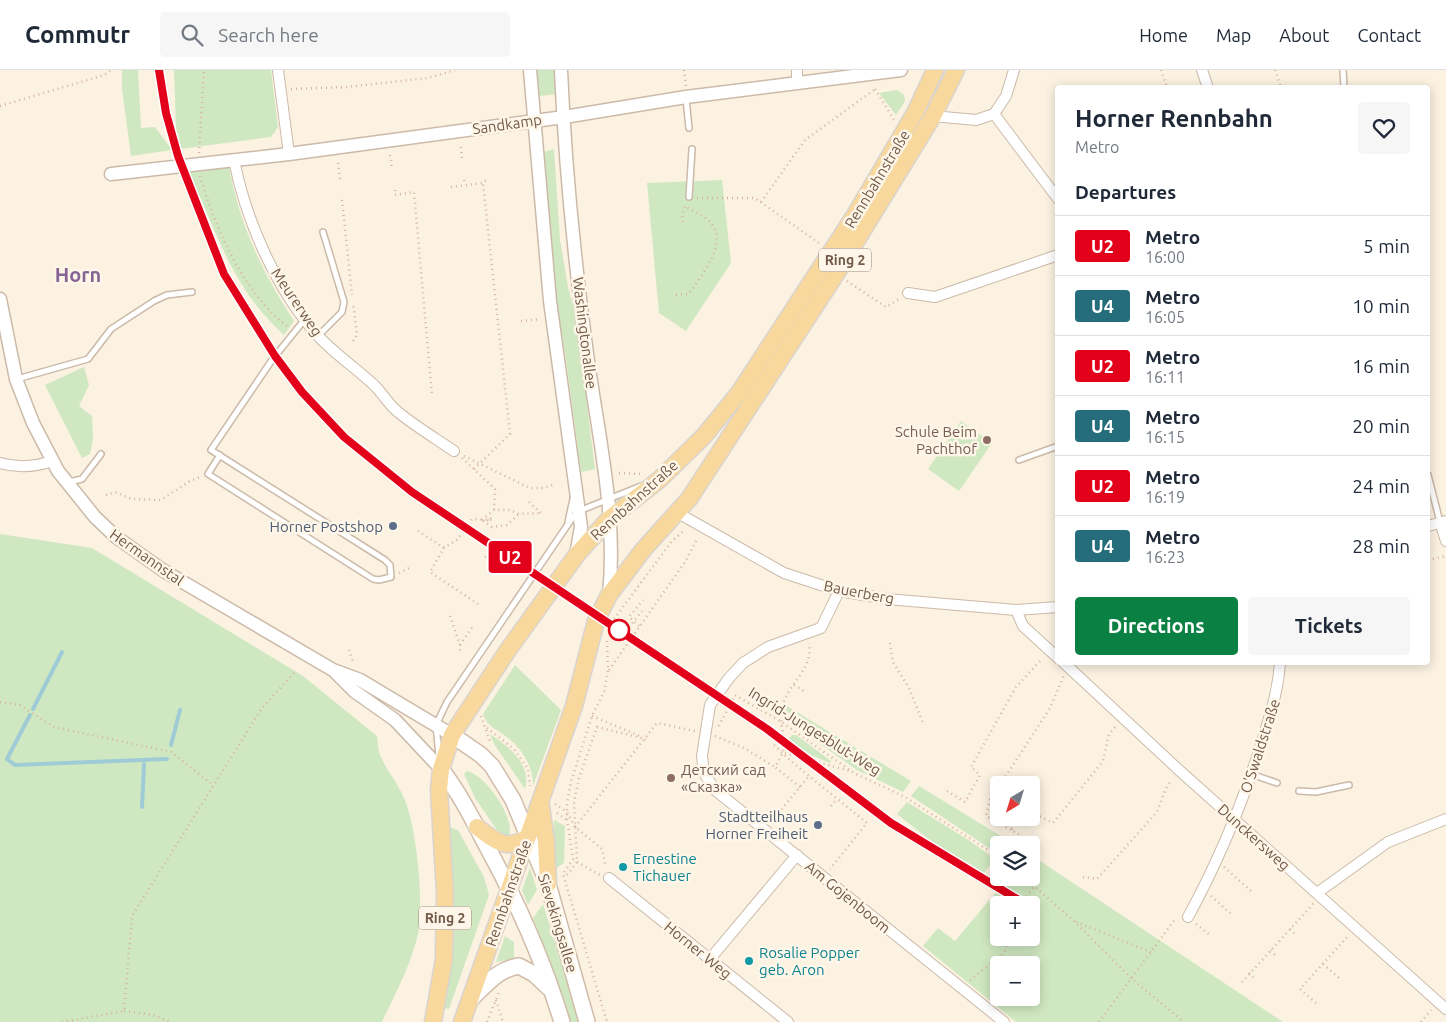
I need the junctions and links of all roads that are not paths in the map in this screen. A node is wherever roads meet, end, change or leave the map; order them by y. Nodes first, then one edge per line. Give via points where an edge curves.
1 (278, 70) edge
2 (530, 70) edge
3 (561, 70) edge
4 (797, 70) edge
5 (900, 70) edge
6 (935, 70) edge
7 (956, 70) edge
8 (1014, 70) edge
9 (1202, 70) edge
10 (1343, 70) edge
11 (797, 84) junction
12 (1207, 85) edge
13 (1344, 85) edge
14 (686, 97) junction
15 (994, 114) junction
16 (564, 116) junction
17 (933, 116) junction
18 (534, 120) junction
19 (689, 128) dead end
20 (692, 149) dead end
21 (289, 154) junction
22 (234, 160) junction
23 (111, 174) dead end
24 (1055, 195) edge
25 (689, 197) road end
26 (323, 232) dead end
27 (1055, 256) edge
28 (192, 292) dead end
29 (908, 293) road end
30 (0, 299) edge
31 (304, 319) junction
32 (318, 336) junction
33 (16, 379) junction
34 (241, 392) dead end
35 (248, 396) junction
36 (1055, 447) edge
37 (454, 451) road end
38 (101, 454) dead end
39 (220, 455) junction
40 (1019, 460) dead end
41 (52, 461) junction
42 (0, 463) edge
43 (654, 477) junction
44 (1430, 481) edge
45 (67, 482) junction
46 (576, 486) junction
47 (608, 498) junction
48 (579, 511) junction
49 (678, 513) junction
50 (610, 518) junction
51 (1443, 522) edge
52 (1430, 525) edge
53 (566, 526) junction
54 (1446, 541) edge
55 (577, 554) junction
56 (839, 591) junction
57 (609, 595) junction
58 (1055, 607) edge
59 (1016, 610) junction
60 (1054, 654) edge
61 (1066, 665) edge
62 (1280, 665) edge
63 (333, 670) junction
64 (436, 724) junction
65 (452, 735) junction
66 (441, 769) junction
67 (1251, 774) junction
68 (1277, 783) dead end
69 (1349, 785) dead end
70 (1299, 791) dead end
71 (546, 803) junction
72 (1235, 820) junction
73 (1446, 820) edge
74 (477, 827) junction
75 (528, 836) junction
76 (797, 855) junction
77 (609, 878) road end
78 (548, 884) junction
79 (510, 887) junction
80 (1319, 894) junction
81 (1188, 917) road end
82 (710, 959) junction
83 (553, 992) junction
84 (472, 998) junction
85 (1443, 1003) edge
86 (433, 1022) edge
87 (462, 1022) edge
88 (562, 1022) edge
89 (587, 1022) edge
90 (788, 1022) edge
91 (1004, 1022) edge

1 - 21 street
2 - 18 street, Washingtonallee
3 - 16 street, Washingtonallee
4 - 11 street
5 - 11 street, Sandkamp
6 - 43 main road, Rennbahnstraße / Ring 2 via 916,111 851,222 739,392 704,436
7 - 17 main road, Rennbahnstraße / Ring 2
8 - 15 street via 1006,96
9 - 12 street
10 - 13 lane
11 - 14 street, Sandkamp
14 - 16 street, Sandkamp
14 - 19 lane
15 - 17 street via 976,120
15 - 24 street
16 - 18 street, Sandkamp
16 - 47 street, Washingtonallee via 578,290
17 - 49 main road, Rennbahnstraße / Ring 2 via 836,274
18 - 21 street, Sandkamp
18 - 46 street, Washingtonallee via 552,318
20 - 25 lane
21 - 22 street, Sandkamp
22 - 23 street, Sandkamp
22 - 31 street, Meurerweg via 248,211 262,245
26 - 32 lane via 344,302 342,312
27 - 29 street via 935,297
28 - 33 lane via 167,295 154,301 111,329 88,359
30 - 33 street, Hermannstal
31 - 32 street, Meurerweg
31 - 35 lane
32 - 37 street, Meurerweg via 375,386 396,411
33 - 41 street, Hermannstal
34 - 35 lane
35 - 39 lane via 211,450
36 - 40 lane
38 - 45 lane via 82,479
39 - 39 lane via 385,560 390,565 391,577 374,579 208,474
41 - 42 street via 34,466
41 - 45 street, Hermannstal
43 - 47 lane
43 - 50 main road, Rennbahnstraße
44 - 51 lane
45 - 63 street, Hermannstal via 95,517 145,559
46 - 48 street, Washingtonallee
46 - 53 lane
47 - 48 lane
47 - 50 street, Washingtonallee
48 - 53 lane
48 - 55 street, Washingtonallee via 581,537
49 - 56 street, Bauerberg via 784,573
49 - 57 main road, Rennbahnstraße / Ring 2 via 643,550
50 - 55 main road, Rennbahnstraße
50 - 57 street, Washingtonallee via 613,558
51 - 52 street
51 - 54 street
53 - 64 lane via 450,698
55 - 65 main road, Rennbahnstraße via 513,642
56 - 59 street, Bauerberg
56 - 76 street, Am Gojenboom via 821,628 768,647 743,663 729,678 710,706 710,734 702,756 704,773 715,790
57 - 71 main road, Rennbahnstraße / Ring 2 via 596,621
58 - 59 street, Bauerberg
59 - 60 street via 1023,626
61 - 72 street, Dunckersweg
62 - 67 street, O'Swaldstraße via 1278,690
63 - 64 street, Hermannstal via 360,680
63 - 66 street, Hermannstal via 354,691 403,727
64 - 65 street, Hermannstal
64 - 66 lane
65 - 66 main road, Rennbahnstraße
65 - 75 main road, Sievekingsallee via 481,755 497,772
66 - 74 main road, Sievekingsallee
66 - 86 main road, Rennbahnstraße / Ring 2 via 439,812 445,894 444,959
67 - 68 lane
67 - 72 street, O'Swaldstraße
69 - 70 lane via 1316,792
71 - 75 main road, Rennbahnstraße
71 - 78 main road
72 - 80 street, Dunckersweg
72 - 81 street, O'Swaldstraße
73 - 80 street via 1388,842
74 - 75 main road via 506,844 518,843
74 - 79 main road, Sievekingsallee
75 - 78 main road, Sievekingsallee
75 - 79 main road, Rennbahnstraße
76 - 82 street
76 - 91 street, Am Gojenboom
77 - 82 street, Horner Weg
78 - 89 main road, Sievekingsallee
79 - 83 main road, Sievekingsallee
79 - 84 main road, Rennbahnstraße
80 - 85 street, Dunckersweg
82 - 90 street, Horner Weg
83 - 84 main road via 534,974 519,966 496,975
83 - 88 main road, Sievekingsallee
84 - 87 main road, Rennbahnstraße

